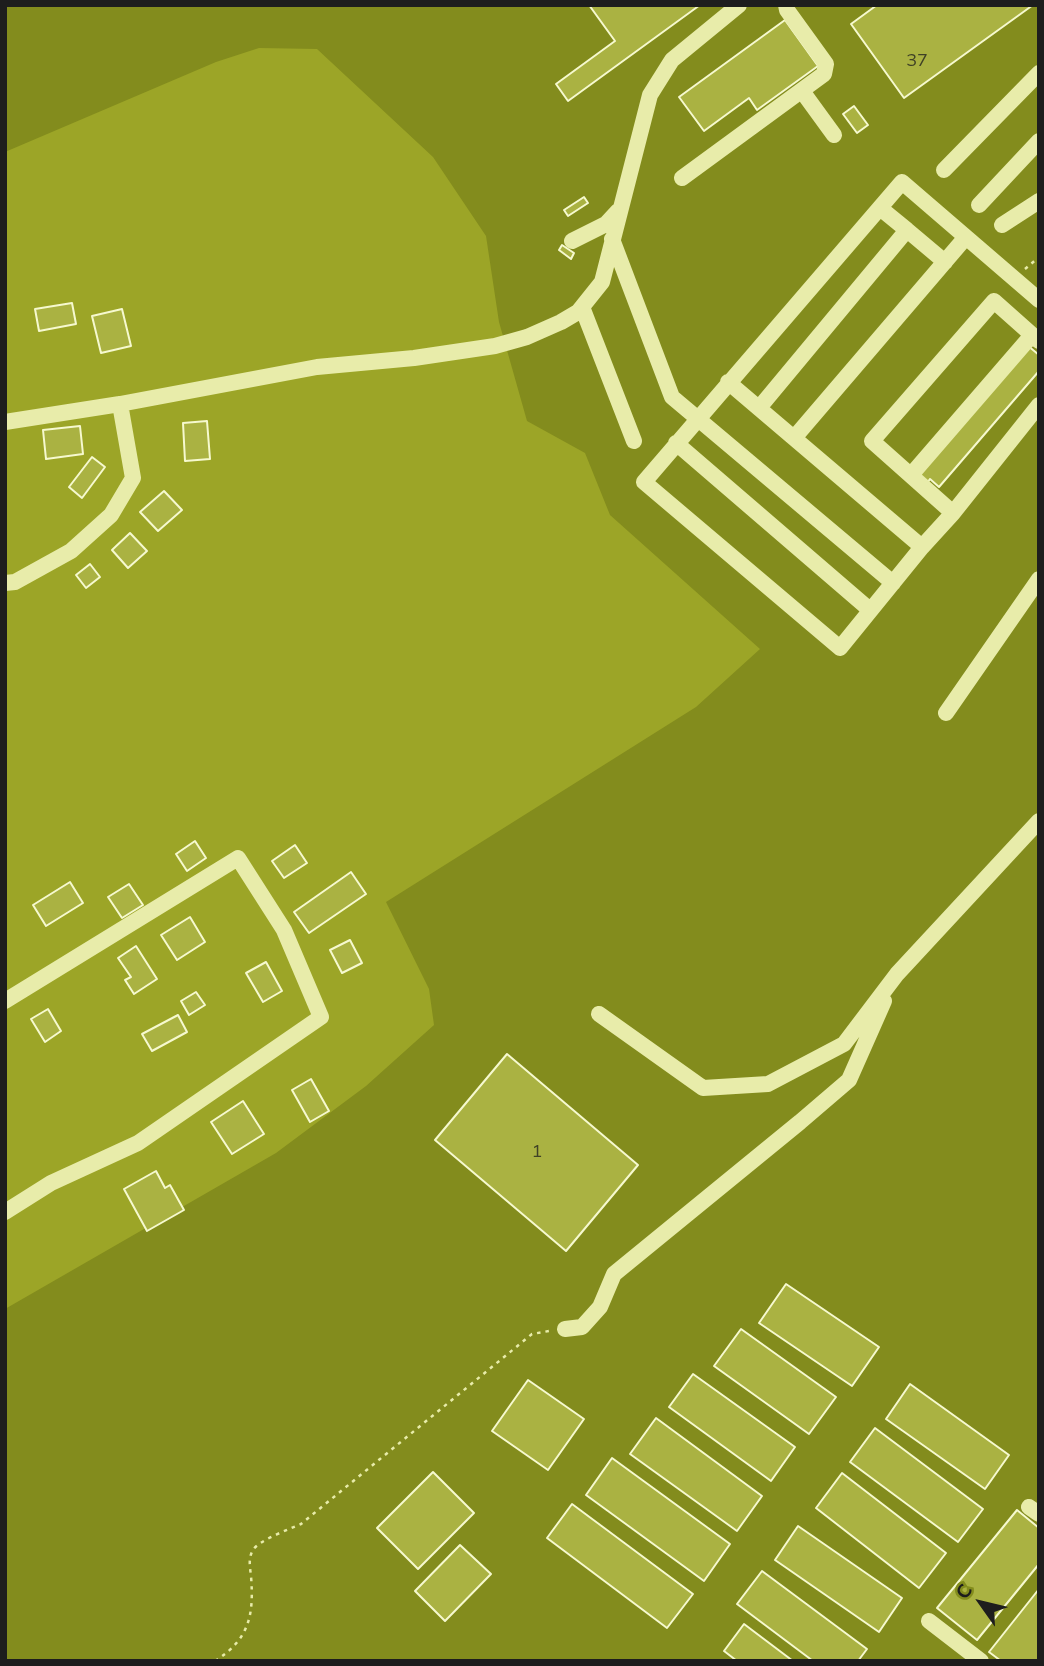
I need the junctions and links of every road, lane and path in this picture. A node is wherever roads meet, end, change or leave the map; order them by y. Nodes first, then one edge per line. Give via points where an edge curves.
1 (739, 5) edge
2 (786, 5) edge
3 (1039, 74) edge
4 (802, 91) junction
5 (834, 135) dead end
6 (1039, 141) edge
7 (944, 170) dead end
8 (682, 178) dead end
9 (1039, 201) edge
10 (979, 205) dead end
11 (880, 208) junction
12 (620, 209) junction
13 (1002, 225) dead end
14 (907, 230) junction
15 (966, 237) junction
16 (612, 239) junction
17 (572, 241) dead end
18 (945, 262) junction
19 (1014, 279) junction
20 (1039, 300) edge
21 (994, 301) junction
22 (582, 307) junction
23 (1035, 338) edge
24 (728, 382) junction
25 (120, 404) junction
26 (1039, 405) edge
27 (759, 408) junction
28 (697, 418) junction
29 (5, 422) edge
30 (794, 438) junction
31 (634, 441) dead end
32 (676, 443) junction
33 (911, 475) junction
34 (953, 513) junction
35 (922, 547) junction
36 (1039, 579) edge
37 (5, 583) edge
38 (893, 583) junction
39 (870, 610) junction
40 (946, 713) dead end
41 (1039, 821) edge
42 (897, 974) junction
43 (5, 1000) edge
44 (599, 1014) dead end
45 (5, 1212) edge
46 (565, 1329) joint
47 (929, 1621) dead end
48 (215, 1661) edge
49 (981, 1661) edge

1 - 12 street via 672,60 650,95
2 - 4 street via 826,64 824,74
3 - 7 street
4 - 5 street
4 - 8 street
6 - 10 street
9 - 13 street
11 - 14 street
11 - 15 street via 902,182
11 - 24 street
12 - 16 street
12 - 17 street via 606,224
14 - 18 street
14 - 27 street
15 - 18 street
15 - 19 street
16 - 22 street via 602,282
16 - 28 street via 672,397
18 - 30 street
19 - 20 street
19 - 21 street
21 - 23 street
21 - 33 street via 872,440
22 - 25 street via 550,327 495,346 317,367
22 - 31 street
23 - 33 street
24 - 27 street
24 - 28 street
25 - 29 street
25 - 37 street via 133,478 111,515 71,551
26 - 34 street
27 - 30 street
28 - 32 street
28 - 38 street
30 - 35 street
32 - 39 street
32 - 39 street via 643,482 840,648
33 - 34 street
34 - 35 street
35 - 38 street
36 - 40 street
38 - 39 street
41 - 42 street
42 - 44 street via 844,1044 768,1084 703,1088
42 - 46 street via 849,1080 614,1274 600,1307 582,1327
43 - 45 street via 238,858 284,930 321,1017 138,1143 51,1183
46 - 48 path via 532,1334 301,1524 253,1549 249,1560 251,1619
47 - 49 street

